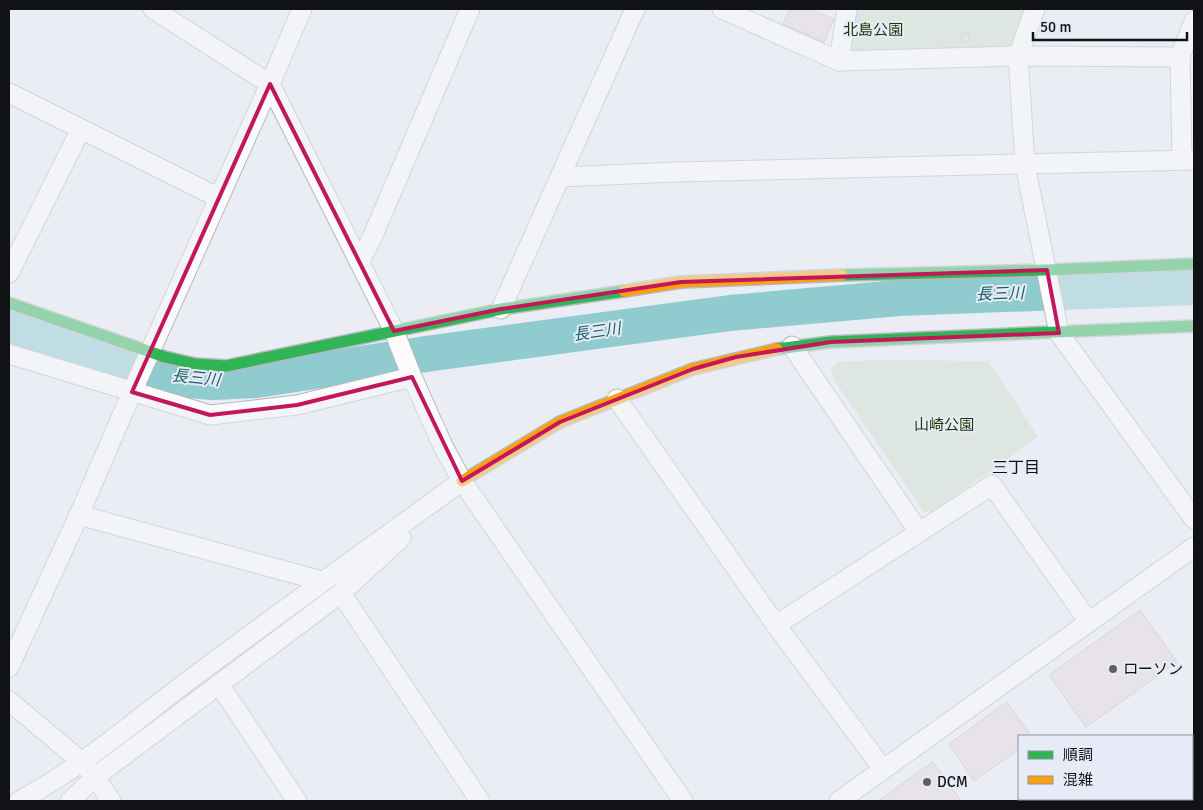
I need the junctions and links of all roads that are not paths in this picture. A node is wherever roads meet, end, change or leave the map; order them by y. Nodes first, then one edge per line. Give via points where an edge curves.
1 (153, 9) edge
2 (302, 9) edge
3 (470, 9) edge
4 (635, 9) edge
5 (722, 9) edge
6 (847, 9) edge
7 (1036, 9) edge
8 (1194, 21) edge
9 (1018, 56) junction
10 (1180, 57) junction
11 (839, 61) junction
12 (270, 84) junction
13 (9, 93) edge
14 (81, 129) junction
15 (1188, 160) edge
16 (1025, 165) junction
17 (560, 178) junction
18 (219, 198) junction
19 (359, 262) junction
20 (1194, 264) edge
21 (1047, 270) junction
22 (9, 273) edge
23 (9, 303) edge
24 (501, 309) junction
25 (1194, 326) edge
26 (394, 331) junction
27 (1060, 333) junction
28 (792, 346) junction
29 (149, 353) junction
30 (9, 354) edge
31 (412, 377) junction
32 (132, 392) junction
33 (617, 398) junction
34 (462, 481) junction
35 (79, 515) junction
36 (1194, 519) edge
37 (919, 532) junction
38 (1194, 547) edge
39 (322, 581) junction
40 (340, 593) junction
41 (1088, 622) junction
42 (776, 625) junction
43 (9, 667) edge
44 (219, 684) junction
45 (9, 701) edge
46 (82, 762) junction
47 (883, 769) junction
48 (95, 777) junction
49 (20, 801) edge
50 (70, 801) edge
51 (111, 801) edge
52 (297, 801) edge
53 (480, 801) edge
54 (683, 801) edge
55 (839, 801) edge

1 - 12 street
2 - 12 street
3 - 19 street
4 - 17 street
5 - 11 street
6 - 11 street
7 - 9 street
8 - 10 street
9 - 10 street
9 - 11 street
9 - 16 street
10 - 15 street
12 - 18 street
12 - 19 street
13 - 14 street
14 - 18 street
14 - 22 street
15 - 16 street
16 - 17 street via 676,172
16 - 21 street
17 - 24 street
18 - 29 street
19 - 26 street
20 - 21 street
21 - 24 street via 836,274 681,282
21 - 27 street
23 - 29 street
24 - 26 street
25 - 27 street
26 - 29 street via 226,366 204,366
26 - 31 street
27 - 28 street via 897,338
27 - 36 street
28 - 33 street via 693,369
28 - 37 street
29 - 32 street
30 - 32 street
31 - 32 street via 297,405 210,415
31 - 34 street
32 - 35 street
33 - 34 street via 560,422
33 - 42 street
34 - 39 street
34 - 40 street
34 - 54 street
35 - 39 street
35 - 43 street
37 - 41 street via 992,485
37 - 42 street
38 - 41 street
39 - 46 street
40 - 44 street
40 - 53 street
41 - 47 street
42 - 47 street
44 - 48 street
44 - 52 street
45 - 46 street
46 - 48 street
46 - 49 street
47 - 55 street
48 - 50 street
48 - 51 street

